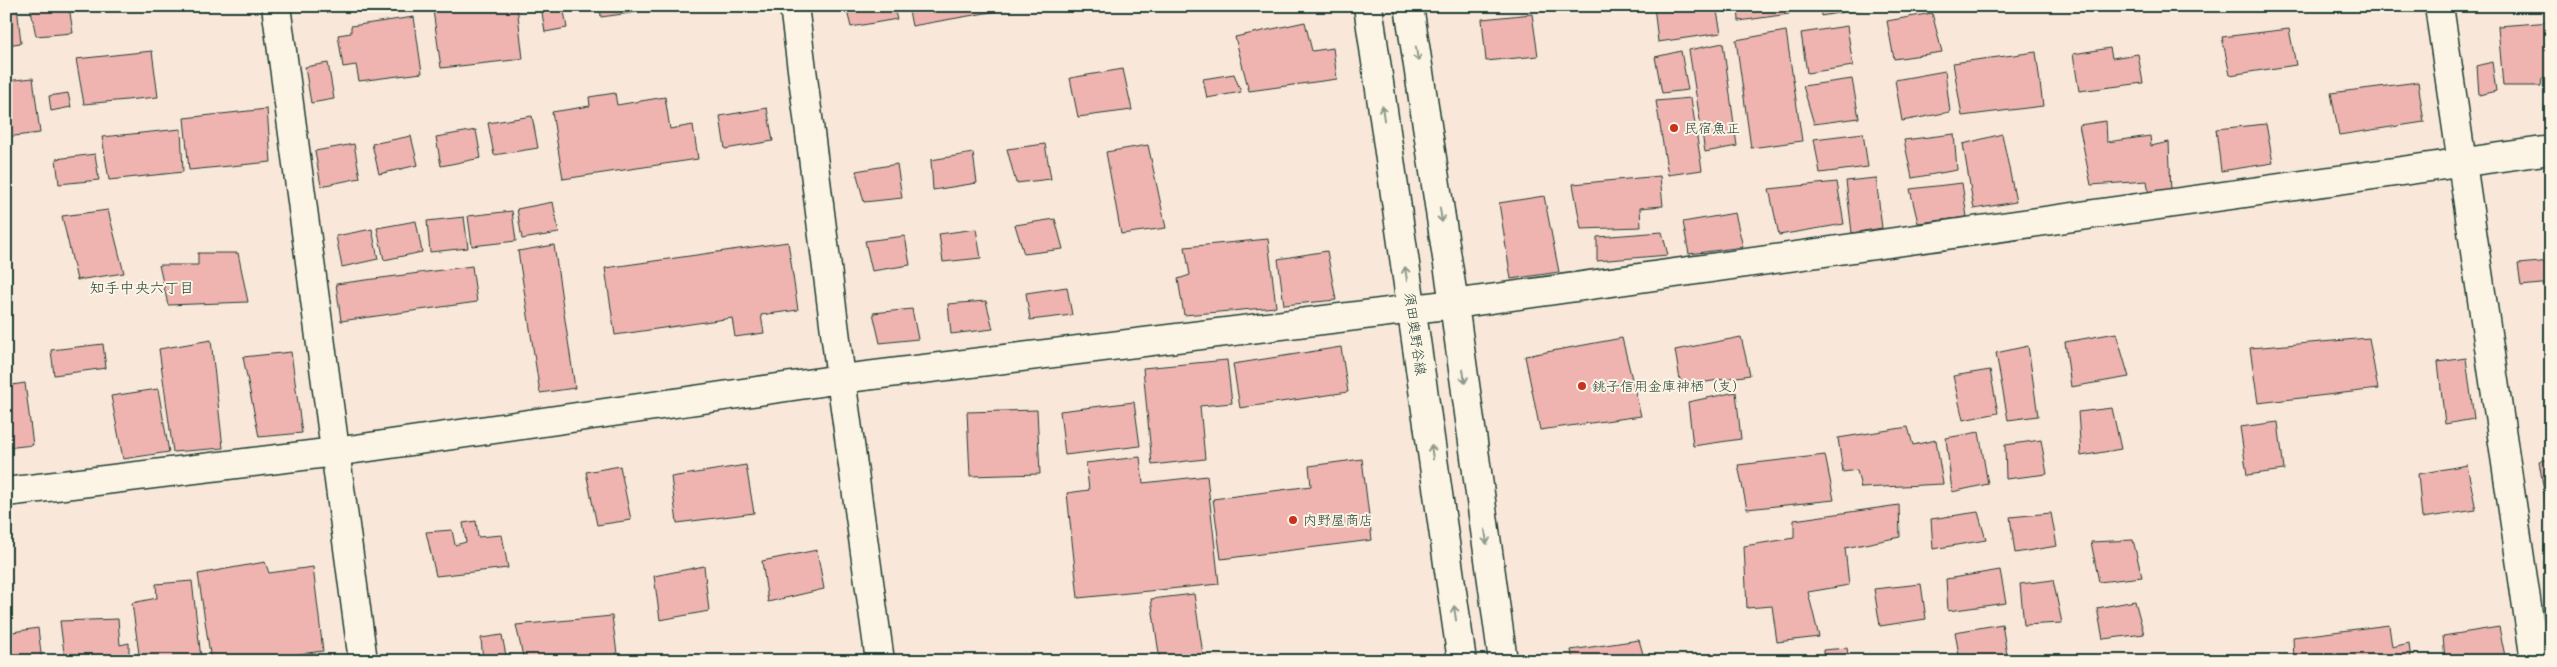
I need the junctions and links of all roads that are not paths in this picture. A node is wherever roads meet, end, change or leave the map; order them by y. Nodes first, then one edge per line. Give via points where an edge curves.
1 (276, 6) edge
2 (794, 6) edge
3 (1368, 6) edge
4 (1410, 6) edge
5 (2439, 6) edge
6 (2551, 150) edge
7 (2461, 163) junction
8 (1454, 304) junction
9 (1412, 309) junction
10 (840, 379) junction
11 (335, 452) junction
12 (6, 492) edge
13 (363, 661) edge
14 (880, 661) edge
15 (1462, 661) edge
16 (1503, 661) edge
17 (2535, 661) edge

1 - 11 street
2 - 10 street
9 -> 3 street, 須田奥野谷線
4 -> 8 street
5 - 7 street
6 - 7 street
7 - 8 street
7 - 17 street
8 - 9 street
8 -> 16 street
9 - 10 street
15 -> 9 street, 須田奥野谷線
10 - 11 street
10 - 14 street
11 - 12 street
11 - 13 street

